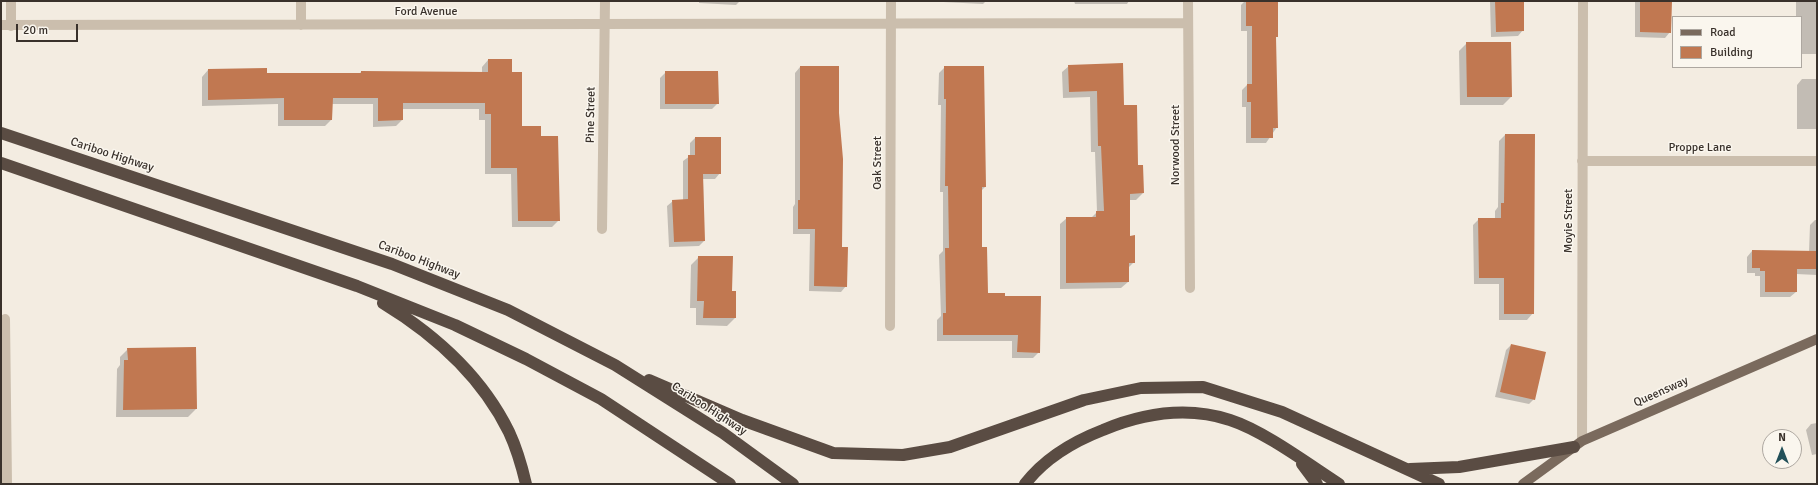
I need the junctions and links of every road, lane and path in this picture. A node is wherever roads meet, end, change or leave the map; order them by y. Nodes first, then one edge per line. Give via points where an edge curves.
1 (11, 1) edge
2 (302, 1) edge
3 (605, 1) edge
4 (891, 1) edge
5 (1188, 1) edge
6 (1583, 1) edge
7 (1188, 23) junction
8 (605, 24) junction
9 (892, 24) junction
10 (6, 25) edge
11 (301, 25) junction
12 (1, 133) edge
13 (1582, 162) junction
14 (1817, 162) edge
15 (1, 163) edge
16 (602, 229) dead end
17 (357, 286) junction
18 (1190, 288) dead end
19 (6, 319) dead end
20 (890, 326) dead end
21 (1817, 339) edge
22 (615, 365) junction
23 (1578, 444) junction
24 (1298, 458) junction
25 (1407, 470) junction
26 (7, 484) edge
27 (526, 484) edge
28 (730, 484) edge
29 (793, 484) edge
30 (1025, 484) edge
31 (1317, 484) edge
32 (1339, 484) edge
33 (1439, 484) edge
34 (1523, 484) edge

1 - 10 street
2 - 11 street
3 - 8 street, Pine Street
4 - 9 street, Oak Street
5 - 7 street, Norwood Street
6 - 13 street, Moyie Street
7 - 9 street, Ford Avenue
7 - 18 street, Norwood Street
8 - 9 street, Ford Avenue
8 - 11 street, Ford Avenue
8 - 16 street, Pine Street
9 - 20 street, Oak Street
10 - 11 street, Ford Avenue
12 - 22 highway, Cariboo Highway via 392,264 508,310
13 - 14 street, Proppe Lane
13 - 23 street, Moyie Street
15 - 17 highway
17 - 27 highway via 408,318 455,357 487,395 509,432
17 - 28 highway via 454,325 526,359 601,399
19 - 26 street
21 - 23 main road, Queensway
22 - 25 highway via 742,420 833,453 903,455 950,447 1084,400 1141,388 1203,387 1282,412
22 - 29 highway, Cariboo Highway via 723,434
23 - 25 highway via 1459,467
23 - 34 main road, Queensway
24 - 30 highway via 1230,420 1195,412 1162,413 1130,419 1060,450 1036,470
24 - 31 highway
24 - 32 highway
25 - 33 highway

